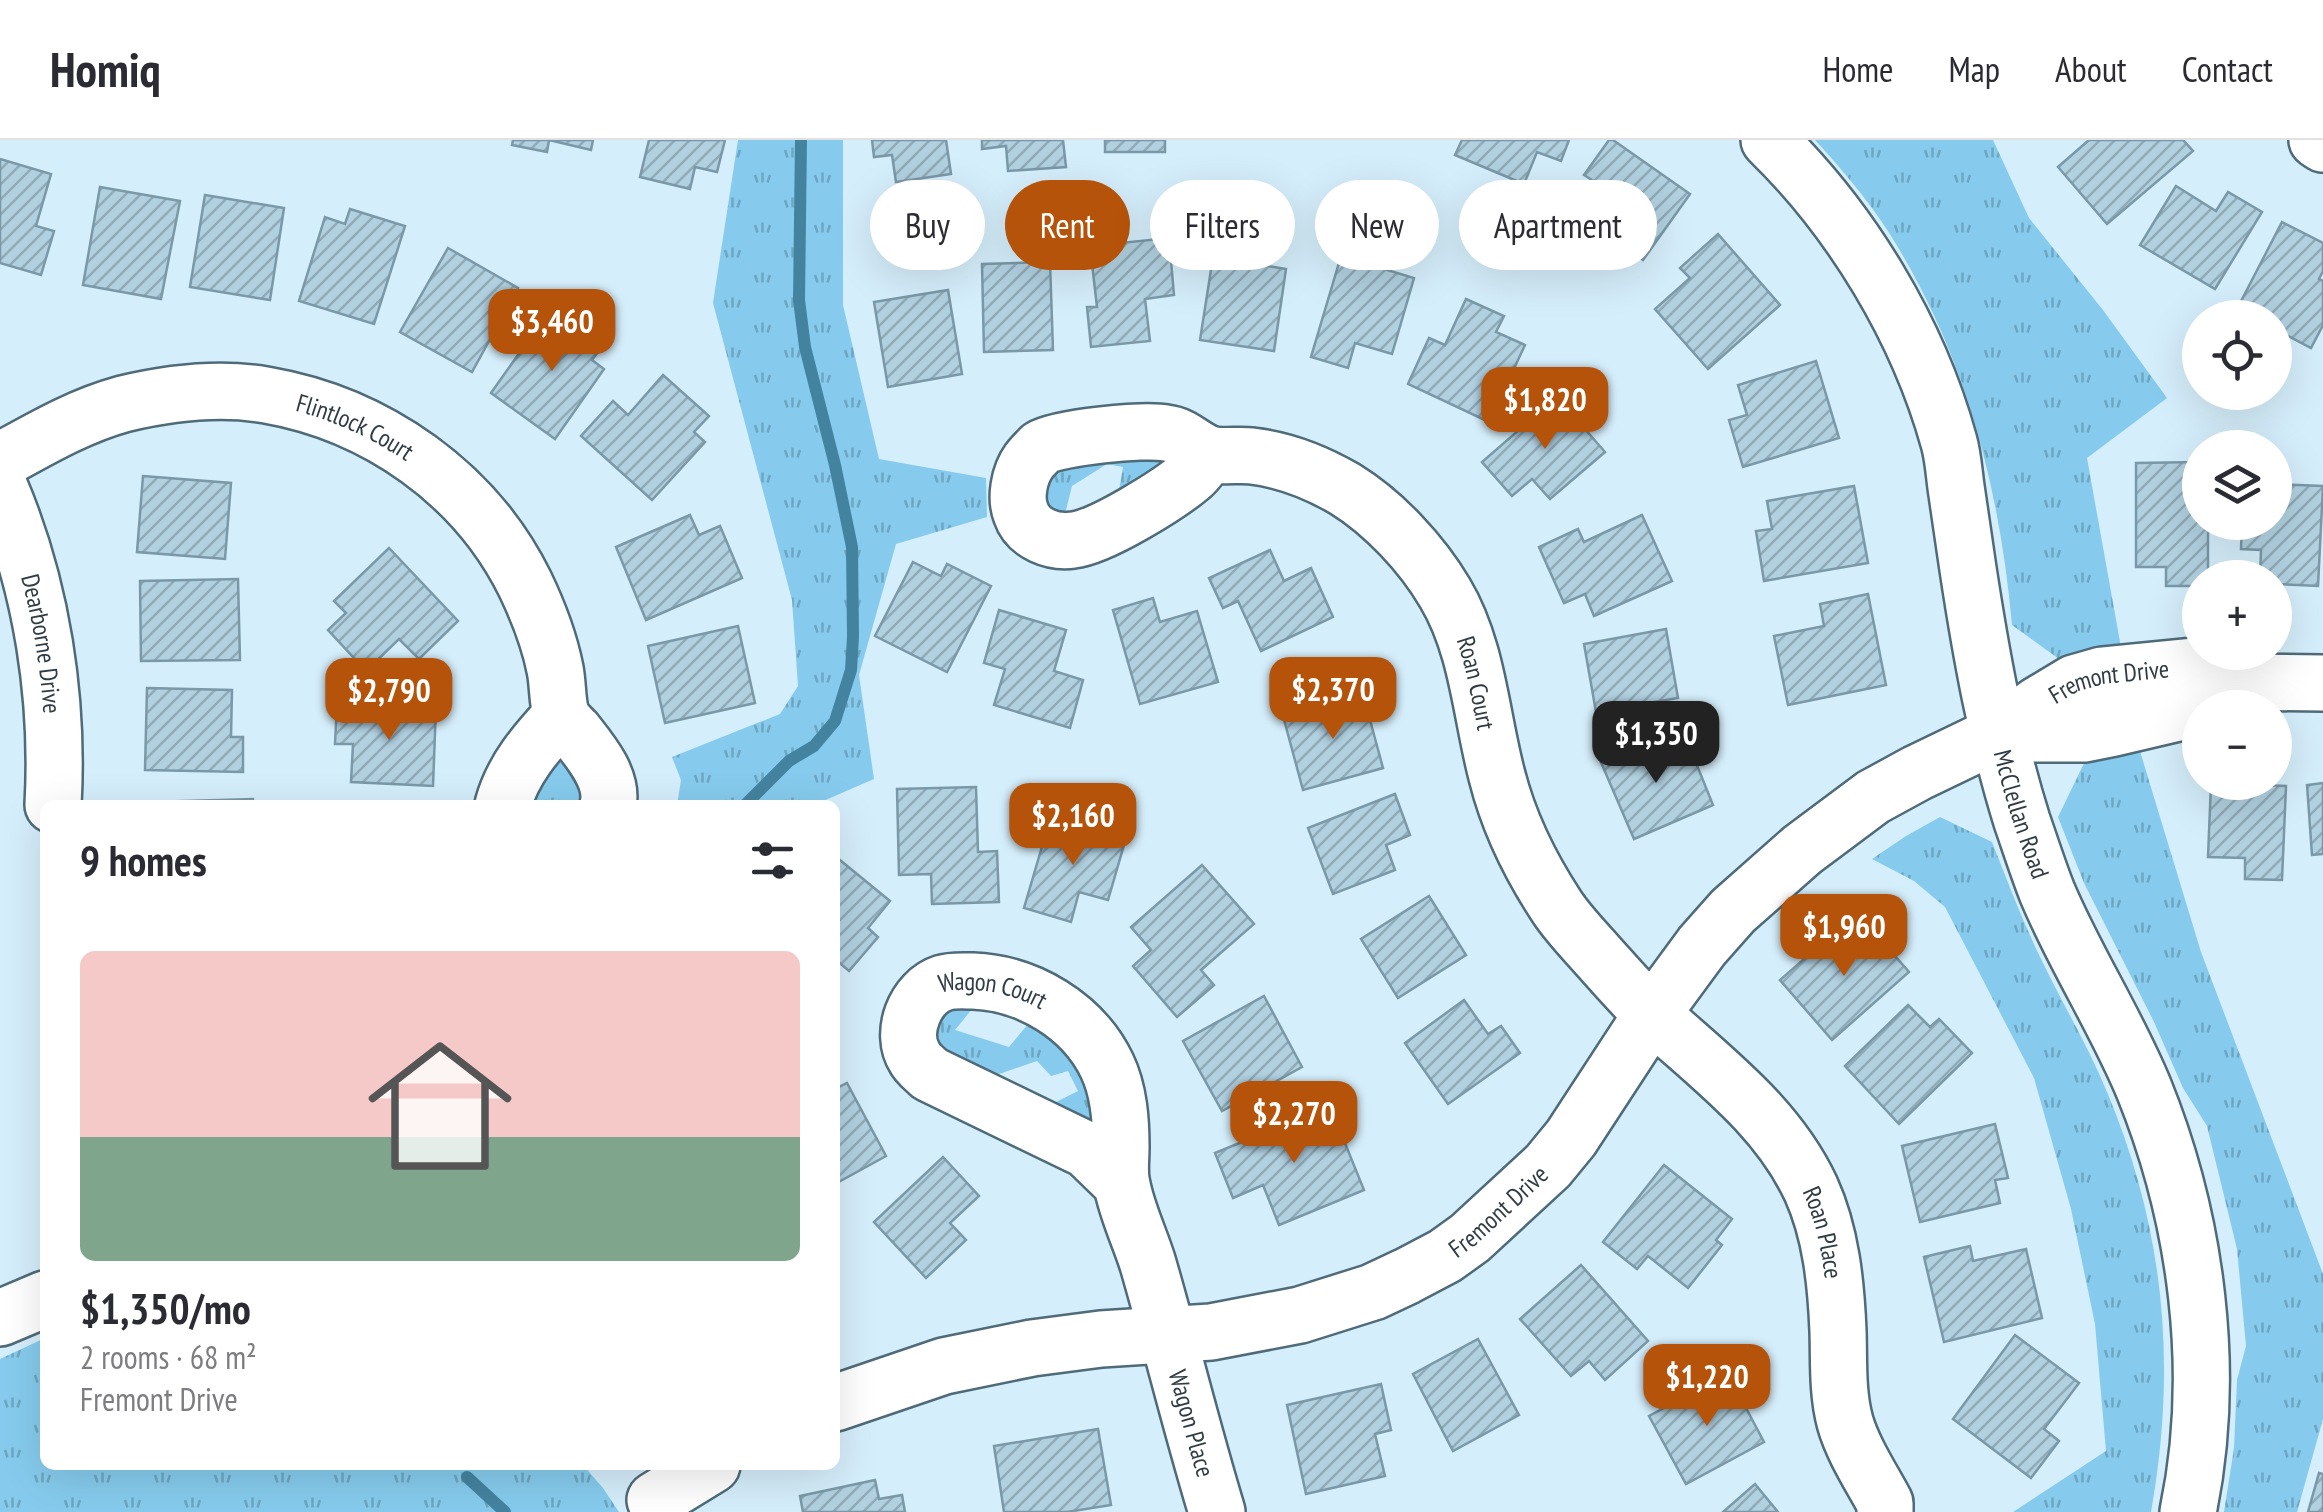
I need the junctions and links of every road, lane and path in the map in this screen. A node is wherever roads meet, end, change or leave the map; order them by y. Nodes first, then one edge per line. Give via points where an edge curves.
1 (1769, 140) edge
2 (1209, 454) dead end
3 (0, 461) edge
4 (0, 488) edge
5 (2323, 683) edge
6 (562, 716) junction
7 (1998, 734) junction
8 (53, 800) edge
9 (504, 800) edge
10 (609, 800) edge
11 (1652, 1014) junction
12 (1121, 1183) dead end
13 (40, 1301) edge
14 (0, 1318) edge
15 (1166, 1334) junction
16 (840, 1401) edge
17 (700, 1470) edge
18 (649, 1492) edge
19 (1899, 1509) edge
20 (1218, 1512) edge
21 (2188, 1512) edge

1 - 7 street, McClellan Road via 1806,178 1872,269 1927,378 1950,445
2 - 11 street, Roan Court via 1283,461 1315,472 1377,513 1427,568 1457,618 1471,660 1513,831 1560,912
3 - 6 street, Flintlock Court via 84,417 193,392 265,394 369,429 434,469 490,526 542,620
4 - 8 street, Dearborne Drive via 23,551 47,660
5 - 7 street, Fremont Drive via 2230,682 2193,666 2102,675 2074,683
6 - 9 street via 524,760
6 - 10 street, Flintlock Court via 608,782
7 - 11 street, Fremont Drive via 1874,797 1802,850 1733,911
7 - 21 street, McClellan Road via 2048,893 2144,1088 2185,1226 2202,1376
11 - 15 street, Fremont Drive via 1571,1138 1519,1194 1445,1256 1340,1304 1211,1332
11 - 19 street, Roan Place via 1773,1128 1812,1190 1833,1276 1845,1422
12 - 15 street
13 - 14 street
15 - 16 street, Fremont Drive via 979,1358
15 - 20 street, Wagon Place
17 - 18 street

